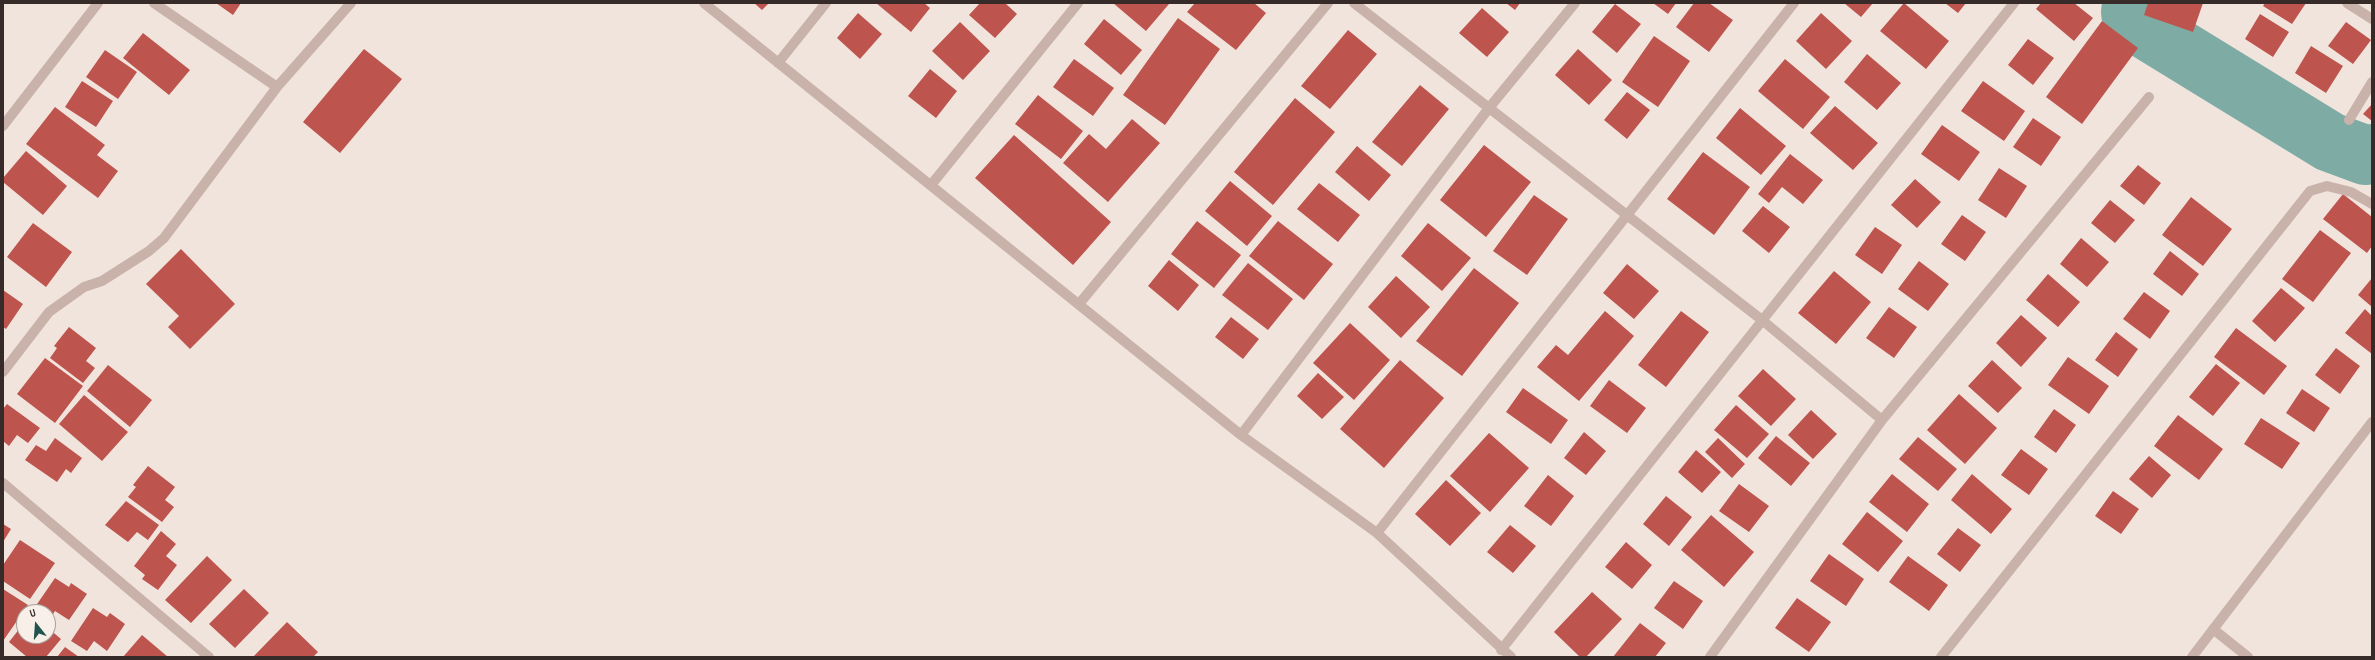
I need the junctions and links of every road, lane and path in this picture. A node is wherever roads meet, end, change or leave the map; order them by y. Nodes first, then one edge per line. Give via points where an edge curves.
1 (98, 3) edge
2 (351, 3) edge
3 (704, 3) edge
4 (826, 3) edge
5 (1078, 3) edge
6 (1328, 3) edge
7 (1354, 3) edge
8 (1575, 3) edge
9 (1794, 3) edge
10 (2014, 3) edge
11 (2347, 3) edge
12 (157, 4) edge
13 (2372, 19) edge
14 (778, 63) junction
15 (2372, 82) edge
16 (277, 87) junction
17 (2149, 97) dead end
18 (1489, 108) junction
19 (2349, 120) dead end
20 (3, 126) edge
21 (931, 185) junction
22 (2372, 204) edge
23 (1625, 215) junction
24 (1079, 304) junction
25 (1762, 320) junction
26 (3, 372) edge
27 (1882, 420) junction
28 (2372, 422) edge
29 (1241, 435) junction
30 (3, 483) edge
31 (1377, 533) junction
32 (2213, 629) junction
33 (1501, 650) junction
34 (209, 657) edge
35 (1511, 657) edge
36 (1710, 657) edge
37 (1942, 657) edge
38 (2192, 657) edge
39 (2248, 657) edge

1 - 20 street
2 - 16 street
3 - 14 street
4 - 14 street
5 - 21 street
6 - 24 street
7 - 18 street
8 - 18 street
9 - 23 street
10 - 25 street
11 - 13 street
12 - 16 street
14 - 21 street
15 - 19 street
16 - 26 street via 164,238 149,251 102,280 84,287 49,312
17 - 27 street
18 - 23 street
18 - 29 street
21 - 24 street
22 - 37 street via 2351,192 2327,186 2310,191
23 - 25 street
23 - 31 street
24 - 29 street
25 - 27 street
25 - 33 street
27 - 36 street
28 - 32 street
29 - 31 street
30 - 34 street
31 - 33 street
32 - 38 street
32 - 39 street
33 - 35 street

